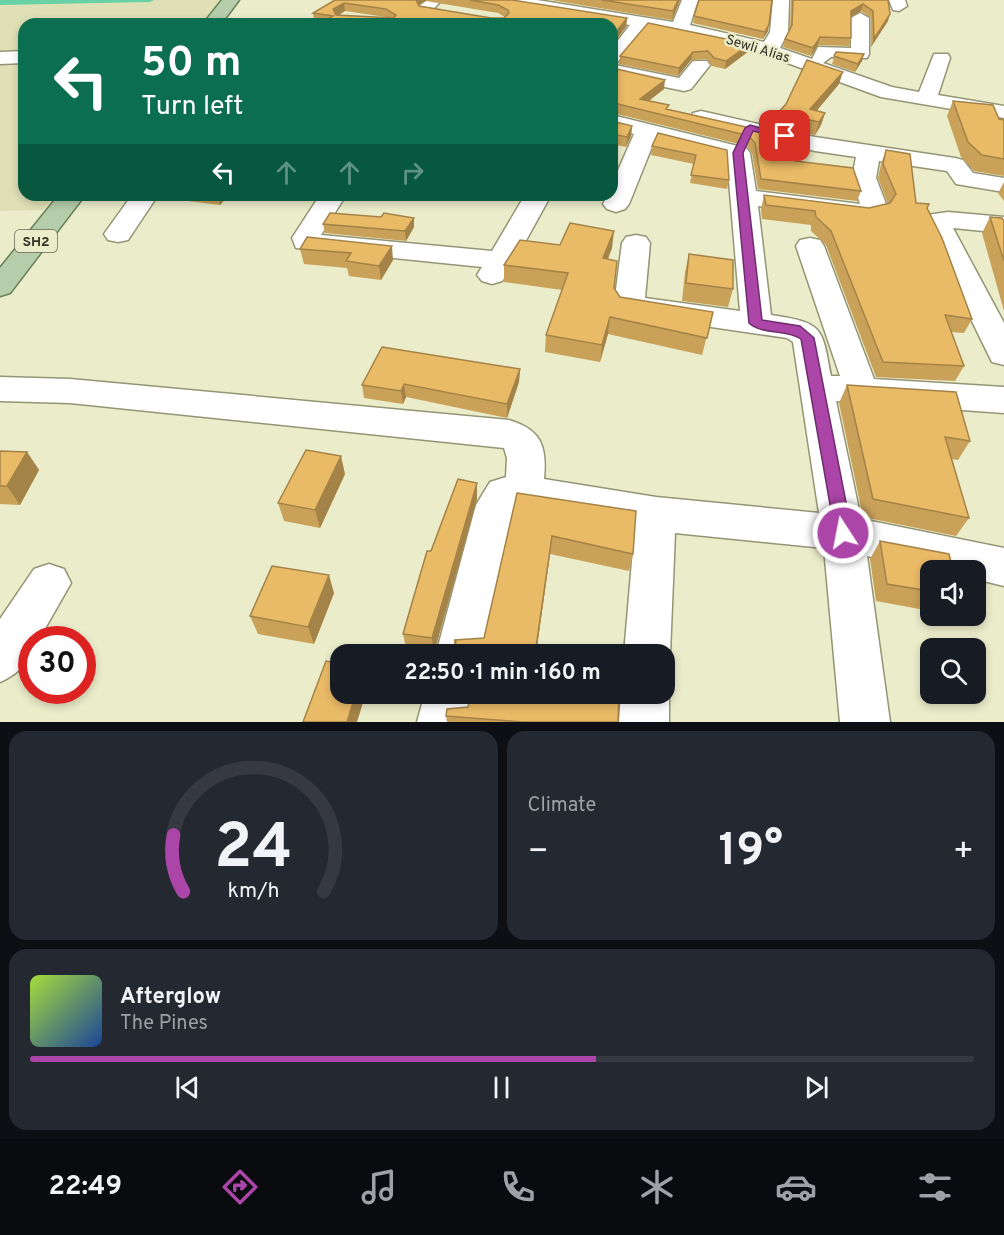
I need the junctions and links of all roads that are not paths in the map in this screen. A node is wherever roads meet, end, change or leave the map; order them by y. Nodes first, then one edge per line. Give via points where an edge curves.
1 (231, 0) edge
2 (507, 0) edge
3 (629, 0) edge
4 (690, 0) edge
5 (781, 0) edge
6 (565, 4) edge
7 (435, 7) edge
8 (217, 18) edge
9 (418, 18) edge
10 (499, 18) edge
11 (620, 18) junction
12 (860, 18) dead end
13 (642, 22) junction
14 (680, 28) junction
15 (769, 50) junction
16 (618, 52) edge
17 (0, 57) edge
18 (18, 57) edge
19 (940, 58) dead end
20 (700, 65) dead end
21 (818, 68) junction
22 (618, 71) edge
23 (641, 76) junction
24 (926, 100) junction
25 (618, 105) edge
26 (618, 107) edge
27 (699, 117) edge
28 (1002, 117) edge
29 (750, 128) junction
30 (647, 131) junction
31 (869, 152) junction
32 (738, 153) junction
33 (622, 161) edge
34 (1004, 185) edge
35 (618, 190) edge
36 (744, 197) junction
37 (67, 201) edge
38 (141, 201) edge
39 (329, 201) edge
40 (535, 201) edge
41 (616, 201) edge
42 (616, 204) dead end
43 (1004, 225) edge
44 (118, 234) dead end
45 (636, 243) dead end
46 (810, 246) dead end
47 (0, 287) edge
48 (756, 323) junction
49 (1004, 354) edge
50 (816, 387) junction
51 (861, 388) junction
52 (0, 389) edge
53 (1004, 400) edge
54 (524, 492) junction
55 (656, 514) junction
56 (843, 533) junction
57 (1004, 567) edge
58 (50, 583) dead end
59 (461, 644) edge
60 (648, 644) edge
61 (0, 658) edge
62 (446, 704) edge
63 (645, 704) edge
64 (442, 722) edge
65 (644, 722) edge
66 (865, 722) edge

1 - 8 main road
2 - 6 street, Sewli Alias
2 - 10 street
3 - 11 street
4 - 14 street
5 - 15 street via 779,32
6 - 11 street, Sewli Alias
7 - 9 street
11 - 13 street, Sewli Alias
12 - 21 street via 860,54 825,51
13 - 14 street, Sewli Alias
13 - 16 street
14 - 15 street, Sewli Alias
15 - 21 street, Sewli Alias
17 - 18 street
19 - 24 street
20 - 23 street via 684,85
21 - 24 street, Sewli Alias via 888,93
22 - 23 street
23 - 25 street
24 - 28 street, Sewli Alias
26 - 30 street
27 - 29 street
29 - 31 street
29 - 32 street
30 - 32 street
30 - 33 street
31 - 34 street via 955,165 965,179
31 - 36 street via 864,178 875,209 871,211
32 - 36 street
33 - 35 street
36 - 48 street
37 - 47 main road, SH2
38 - 44 street
39 - 40 street via 306,242 497,268
41 - 42 street
43 - 49 street via 936,221
45 - 48 street via 629,305
46 - 51 street
48 - 50 street via 805,334
50 - 51 street
50 - 56 street
51 - 53 street
52 - 54 street via 91,393 509,434 518,437 526,449
54 - 55 street
54 - 59 street via 504,493 496,505
55 - 56 street
55 - 60 street
56 - 57 street
56 - 66 street
58 - 61 street
62 - 64 street
63 - 65 street

